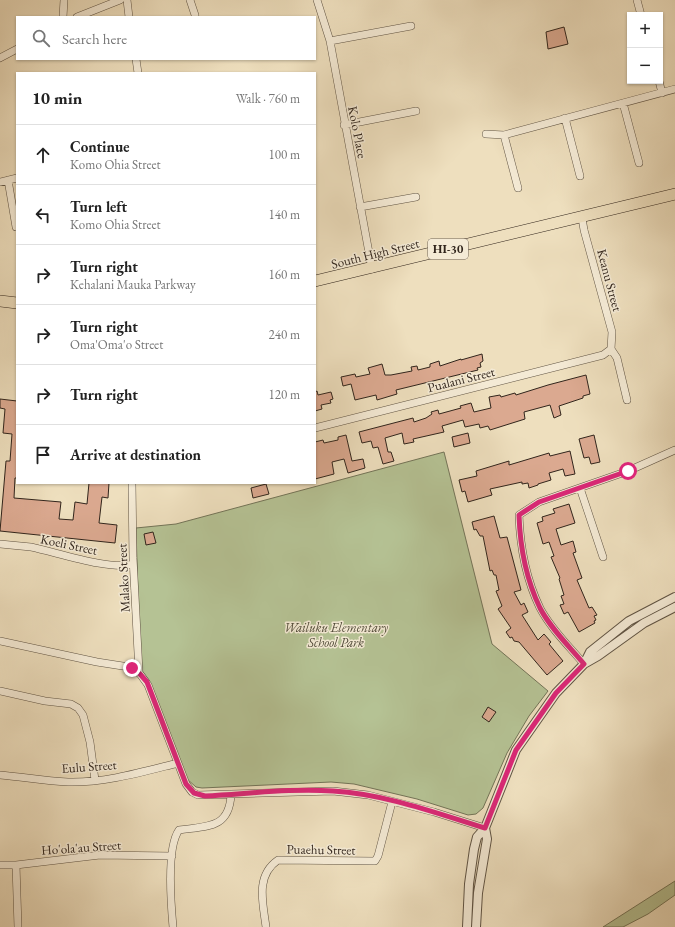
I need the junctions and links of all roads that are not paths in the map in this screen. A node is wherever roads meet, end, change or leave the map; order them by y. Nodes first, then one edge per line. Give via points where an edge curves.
1 (64, 0) edge
2 (120, 0) edge
3 (127, 0) edge
4 (190, 0) edge
5 (317, 0) edge
6 (637, 0) edge
7 (640, 12) edge
8 (195, 15) dead end
9 (63, 16) edge
10 (80, 16) edge
11 (130, 16) edge
12 (411, 26) dead end
13 (330, 41) junction
14 (16, 50) edge
15 (0, 58) edge
16 (136, 60) edge
17 (138, 72) edge
18 (659, 84) edge
19 (675, 89) edge
20 (662, 93) junction
21 (623, 103) junction
22 (416, 111) dead end
23 (565, 118) junction
24 (344, 125) junction
25 (486, 134) dead end
26 (504, 134) junction
27 (639, 163) dead end
28 (580, 176) dead end
29 (16, 178) edge
30 (8, 180) junction
31 (0, 182) edge
32 (518, 188) dead end
33 (675, 194) edge
34 (416, 197) dead end
35 (360, 207) junction
36 (582, 218) junction
37 (16, 227) edge
38 (372, 269) junction
39 (316, 281) edge
40 (0, 301) edge
41 (16, 303) edge
42 (611, 349) junction
43 (627, 400) dead end
44 (316, 428) edge
45 (675, 450) edge
46 (132, 484) edge
47 (580, 488) junction
48 (0, 544) edge
49 (603, 557) dead end
50 (134, 564) junction
51 (675, 597) edge
52 (675, 607) edge
53 (0, 641) edge
54 (584, 664) junction
55 (139, 672) junction
56 (0, 691) edge
57 (178, 763) junction
58 (0, 775) edge
59 (94, 780) junction
60 (231, 795) junction
61 (392, 802) junction
62 (485, 828) junction
63 (172, 856) junction
64 (0, 865) edge
65 (16, 865) junction
66 (18, 927) edge
67 (173, 927) edge
68 (266, 927) edge
69 (468, 927) edge
70 (476, 927) edge

1 - 9 street
2 - 10 street
3 - 11 street
4 - 8 street
5 - 13 street, Kolo Place
6 - 7 street
12 - 13 street
13 - 24 street, Kolo Place
14 - 15 street
16 - 17 street
18 - 20 street
19 - 20 street
20 - 21 street
21 - 23 street
21 - 27 street
22 - 24 street
23 - 26 street
23 - 28 street
24 - 35 street, Kolo Place
25 - 26 street
26 - 32 street
29 - 30 street
30 - 31 street
30 - 37 street
33 - 36 main road, HI-30
34 - 35 street
35 - 38 street, Kolo Place
36 - 38 main road, South High Street / HI-30 via 478,241
36 - 42 street, Keanu Street via 612,332
38 - 39 main road, South High Street / HI-30
40 - 41 main road
42 - 43 street via 617,358
42 - 44 street, Pualani Street via 603,355
45 - 47 street via 628,471
46 - 50 street, Malako Street
47 - 49 street
47 - 54 street via 539,502 519,515 520,542 530,582 540,608 554,630
48 - 50 street, Koeli Street via 110,565
50 - 55 street, Malako Street
51 - 54 street via 629,621 590,652
52 - 54 street via 644,623
53 - 55 street via 125,666
54 - 62 street via 556,693 516,750
55 - 57 street via 148,685
56 - 59 street via 71,704 78,708 83,715 90,742
57 - 59 street, Eulu Street
57 - 60 street via 188,788 196,794
58 - 59 street, Eulu Street via 68,782
60 - 61 street via 333,791 368,795
60 - 63 street via 228,813 224,819 213,824 179,830 173,840
61 - 62 street
61 - 68 street, Puaehu Street via 375,861 278,860 268,867 264,876 262,900
62 - 69 street via 477,837 474,849 469,884
62 - 70 street via 487,839 478,893
63 - 65 street, Ho'ola'au Street via 100,855
63 - 67 street
64 - 65 street, Ho'ola'au Street
65 - 66 street

